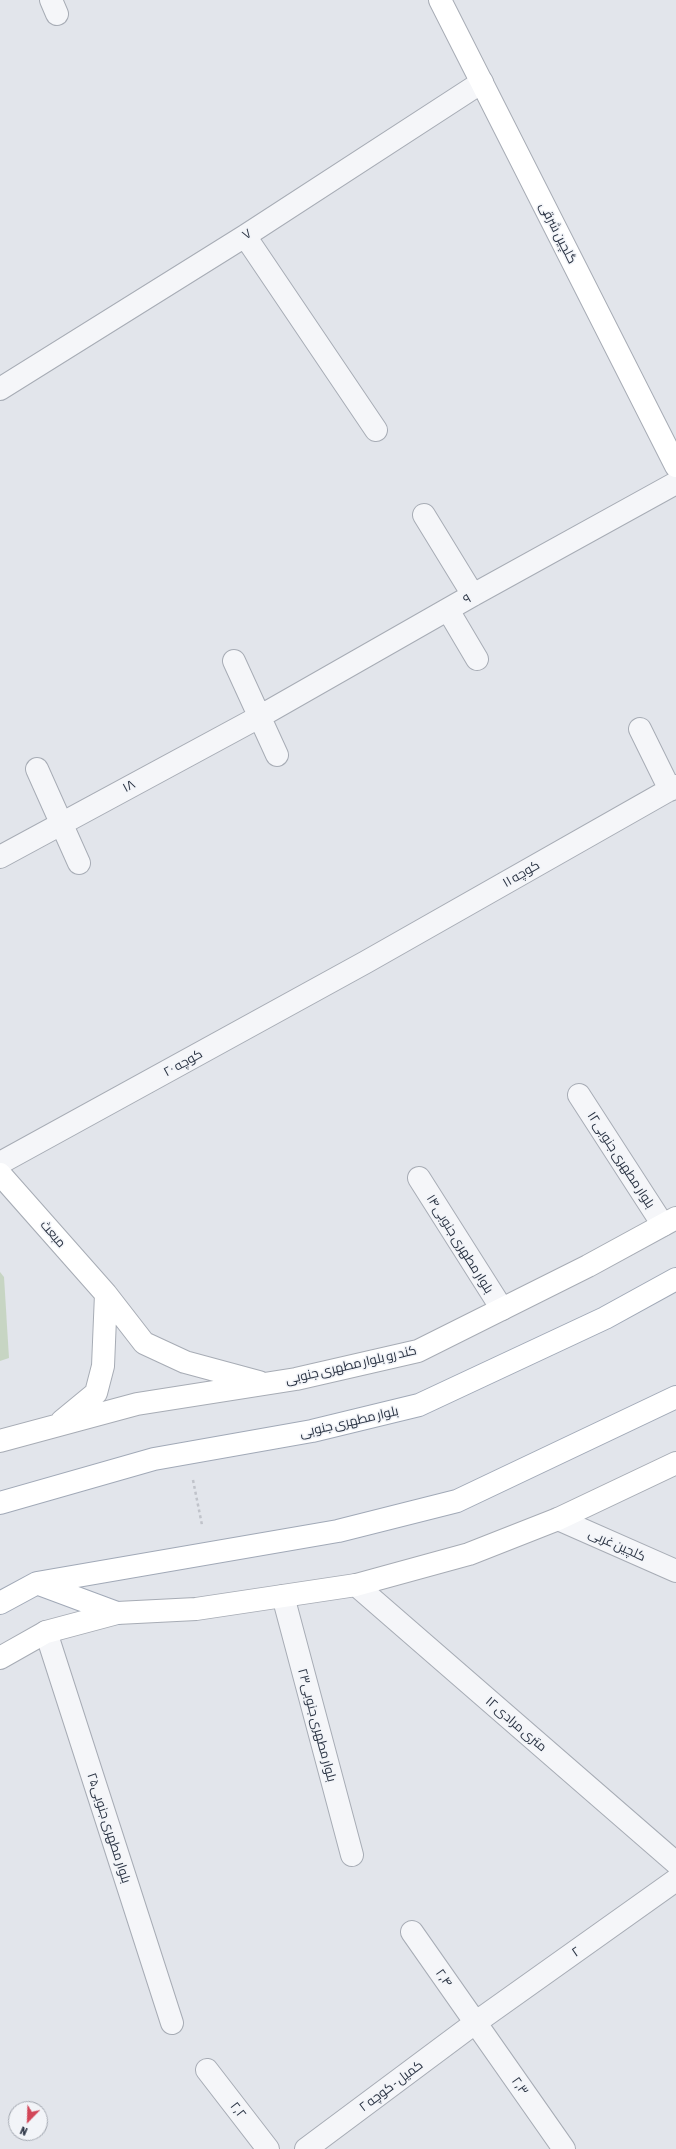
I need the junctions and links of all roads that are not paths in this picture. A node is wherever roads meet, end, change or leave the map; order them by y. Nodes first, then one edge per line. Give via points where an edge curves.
1 (440, 0) edge
2 (482, 82) junction
3 (245, 236) junction
4 (5, 386) edge
5 (376, 430) dead end
6 (676, 466) edge
7 (676, 483) edge
8 (424, 515) dead end
9 (474, 595) junction
10 (448, 610) junction
11 (477, 659) dead end
12 (234, 661) dead end
13 (259, 717) junction
14 (640, 729) dead end
15 (277, 755) dead end
16 (36, 769) dead end
17 (673, 788) edge
18 (62, 822) junction
19 (0, 857) edge
20 (79, 863) dead end
21 (366, 962) joint
22 (579, 1095) dead end
23 (0, 1163) edge
24 (0, 1174) edge
25 (419, 1178) dead end
26 (669, 1221) edge
27 (676, 1279) edge
28 (106, 1294) junction
29 (502, 1309) junction
30 (266, 1384) junction
31 (676, 1397) edge
32 (56, 1426) junction
33 (0, 1441) edge
34 (676, 1463) edge
35 (0, 1503) edge
36 (558, 1519) junction
37 (676, 1571) edge
38 (38, 1583) junction
39 (356, 1584) junction
40 (282, 1596) junction
41 (0, 1603) edge
42 (117, 1613) junction
43 (46, 1632) junction
44 (0, 1658) edge
45 (352, 1854) dead end
46 (676, 1863) edge
47 (676, 1880) edge
48 (412, 1932) dead end
49 (172, 2023) dead end
50 (475, 2023) junction
51 (207, 2070) dead end
52 (268, 2149) edge
53 (306, 2149) edge
54 (564, 2149) edge

1 - 2 main road, گلچین شرقی
2 - 3 street, ۷
2 - 6 main road, گلچین شرقی
3 - 4 street, ۷
3 - 5 street
7 - 9 street, ۹
8 - 9 street
9 - 10 street, ۹
10 - 11 street
10 - 13 street, ۹
12 - 13 street
13 - 15 street
13 - 18 street, ۱۸
14 - 17 street
16 - 18 street
17 - 21 street, کوچه ۱۱
18 - 19 street, ۱۸
18 - 20 street
21 - 23 street, کوچه ۲۰
22 - 26 street, بلوار مطهری جنوبی۱۲
24 - 28 main road, مبعث
25 - 29 street, بلوار مطهری جنوبی۱۴
26 - 29 main road, کند رو بلوار مطهری جنوبی via 588,1266
27 - 35 main road, بلوار مطهری جنوبی via 605,1318 419,1405 312,1431 154,1459
28 - 30 main road, مبعث via 144,1343 185,1362
28 - 32 main road via 103,1366 96,1393
29 - 30 main road, کند رو بلوار مطهری جنوبی via 418,1351
30 - 32 main road, کند رو بلوار مطهری جنوبی via 137,1404
31 - 38 main road via 457,1501 338,1531
32 - 33 main road, کند رو بلوار مطهری جنوبی
34 - 36 main road
36 - 37 street, کلچین غربی
36 - 39 main road via 469,1554
38 - 41 main road
38 - 42 main road
39 - 40 main road
39 - 46 street, ۱۲ متری مرادی
40 - 42 main road via 196,1609
40 - 45 street, بلوار مطهری جنوبی۲۳
42 - 43 main road
43 - 44 main road
43 - 49 street, بلوار مطهری جنوبی۲۵
47 - 50 street, ۲
48 - 50 street, ۲٫۴
50 - 53 street, کمیل - کوچه ۲
50 - 54 street, ۲٫۳
51 - 52 street, ۲٫۲

